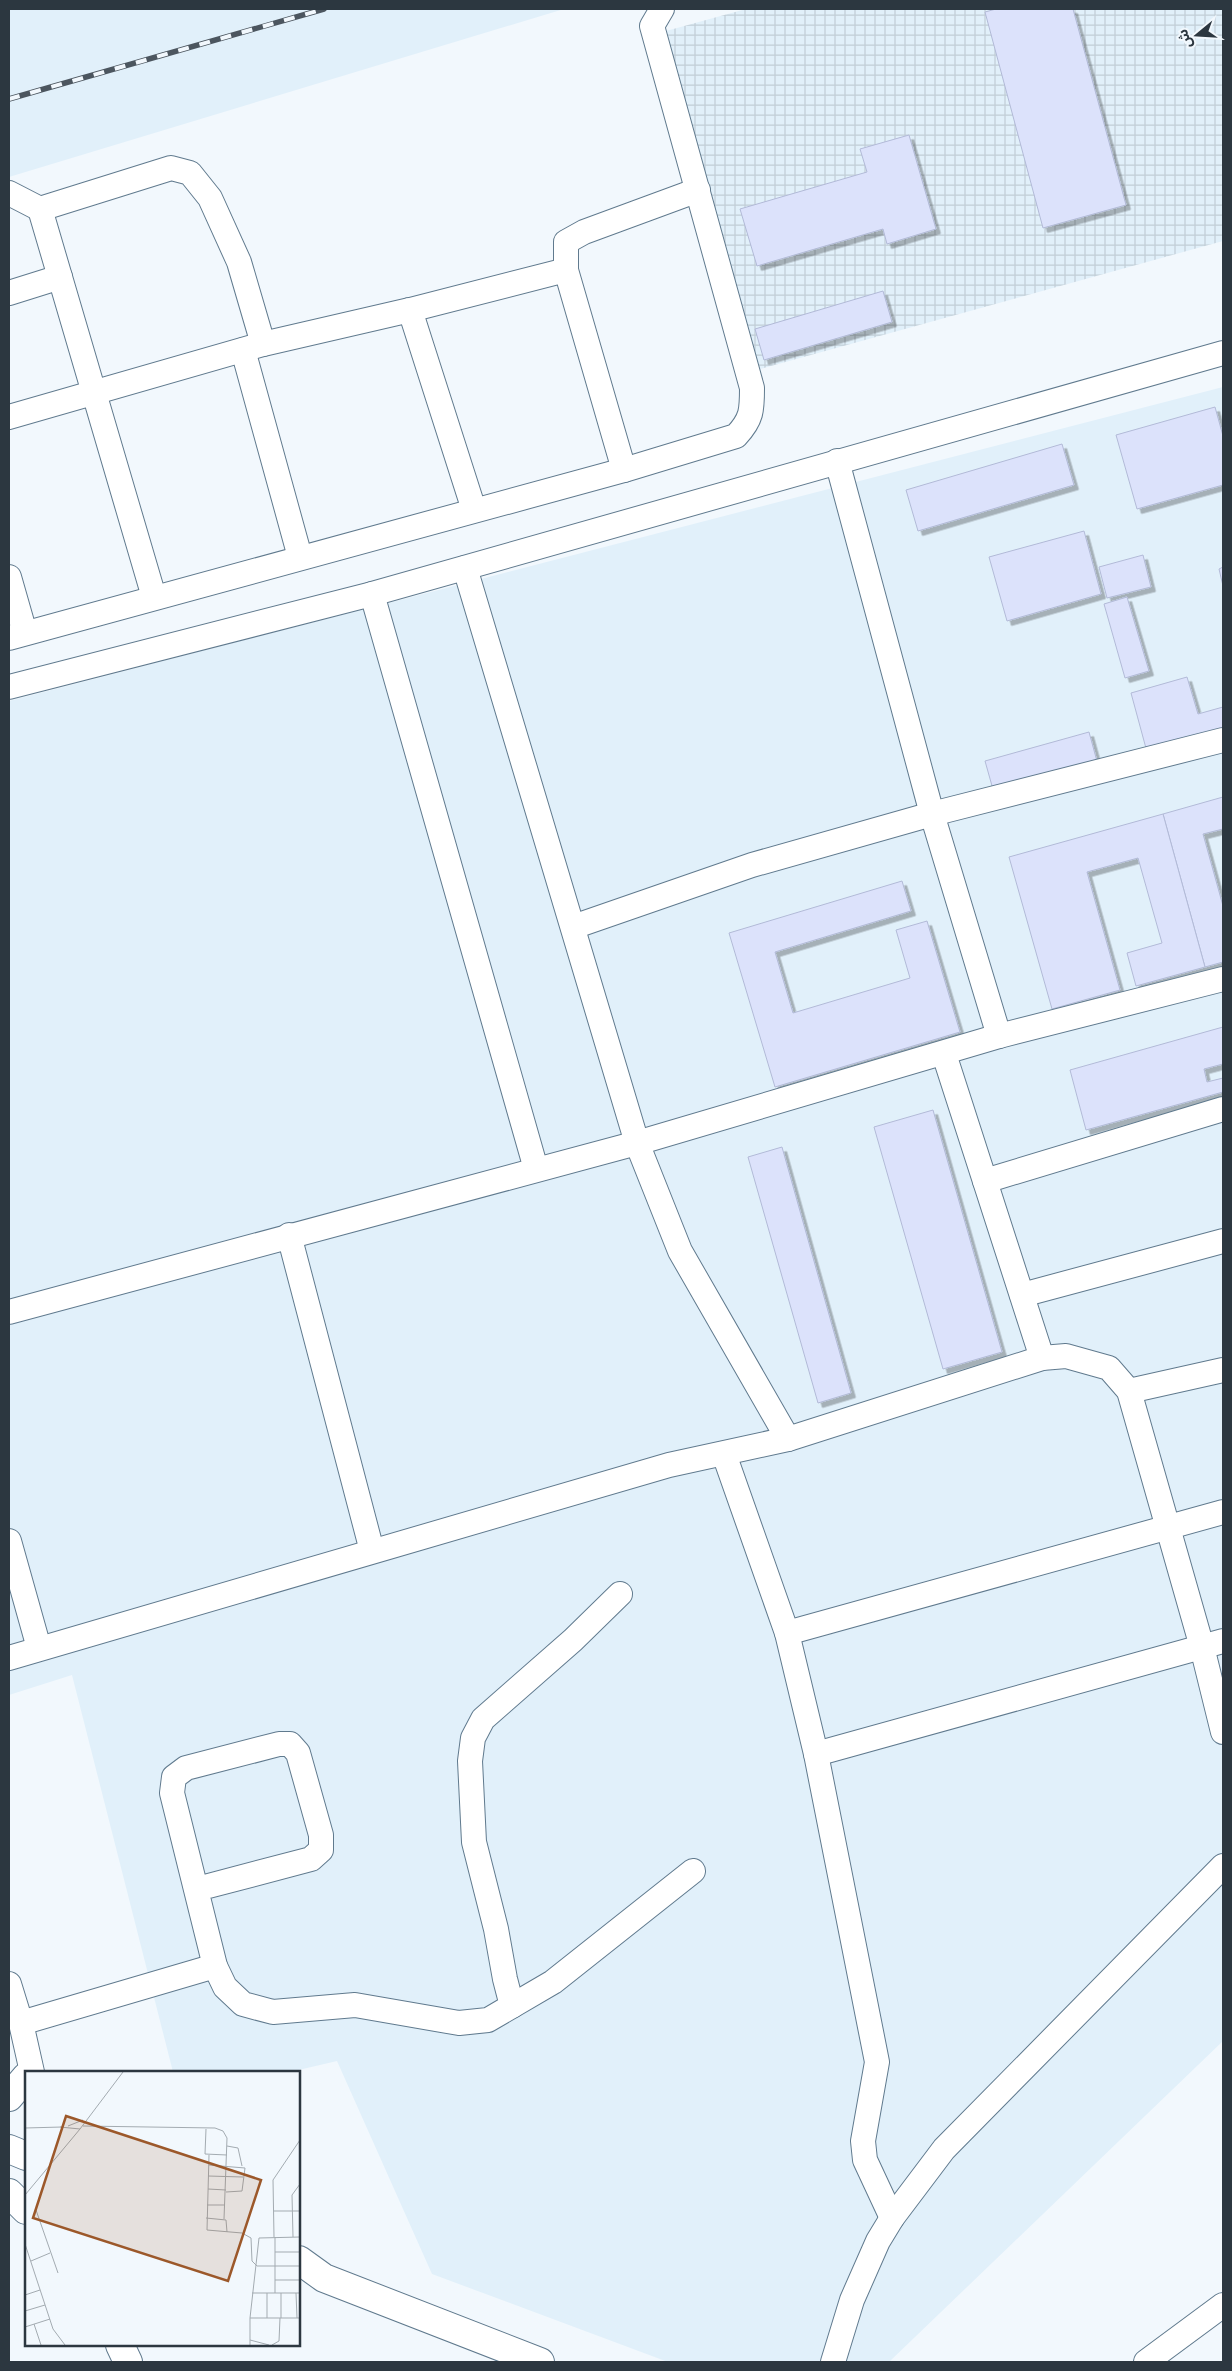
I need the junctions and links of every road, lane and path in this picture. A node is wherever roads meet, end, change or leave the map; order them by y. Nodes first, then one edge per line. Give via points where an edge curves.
1 (662, 9) edge
2 (698, 190) junction
3 (9, 193) edge
4 (40, 209) junction
5 (566, 270) junction
6 (60, 277) junction
7 (9, 293) edge
8 (410, 310) junction
9 (253, 347) junction
10 (1223, 354) edge
11 (94, 393) junction
12 (9, 418) edge
13 (837, 461) junction
14 (624, 470) junction
15 (474, 510) junction
16 (300, 557) junction
17 (465, 568) junction
18 (9, 577) edge
19 (372, 594) junction
20 (154, 597) junction
21 (17, 635) edge
22 (9, 686) edge
23 (1223, 740) edge
24 (932, 814) junction
25 (573, 927) junction
26 (1223, 979) edge
27 (999, 1036) junction
28 (944, 1054) junction
29 (1223, 1109) edge
30 (636, 1142) junction
31 (536, 1169) junction
32 (985, 1181) junction
33 (289, 1235) junction
34 (1223, 1240) edge
35 (1022, 1296) junction
36 (9, 1312) edge
37 (1042, 1358) junction
38 (1223, 1370) edge
39 (1129, 1391) junction
40 (788, 1439) junction
41 (724, 1454) junction
42 (1223, 1512) edge
43 (1168, 1527) junction
44 (9, 1541) edge
45 (372, 1551) junction
46 (620, 1594) dead end
47 (787, 1632) junction
48 (1213, 1644) edge
49 (39, 1648) junction
50 (9, 1658) edge
51 (1223, 1732) edge
52 (816, 1754) junction
53 (1223, 1866) edge
54 (693, 1871) dead end
55 (197, 1889) junction
56 (215, 1966) junction
57 (9, 1984) edge
58 (512, 2006) junction
59 (24, 2034) junction
60 (32, 2071) edge
61 (25, 2080) edge
62 (9, 2097) edge
63 (9, 2149) edge
64 (25, 2156) edge
65 (9, 2181) edge
66 (25, 2188) edge
67 (9, 2194) edge
68 (25, 2209) edge
69 (892, 2218) junction
70 (300, 2261) edge
71 (312, 2278) edge
72 (1223, 2305) edge
73 (120, 2346) edge
74 (133, 2346) edge
75 (128, 2362) edge
76 (137, 2362) edge
77 (540, 2362) edge
78 (833, 2362) edge
79 (1146, 2362) edge

1 - 2 street via 652,26
2 - 5 street via 584,232 566,242
2 - 14 street via 752,388 748,424 736,436
3 - 4 street
4 - 6 street
4 - 9 street via 171,168 190,173 210,198 239,262
5 - 8 street
5 - 14 street
6 - 7 street
6 - 11 street
8 - 9 street
8 - 15 street
9 - 11 street
9 - 16 street
10 - 13 street
11 - 12 street
11 - 20 street
13 - 17 street
13 - 24 street
14 - 15 street
15 - 16 street
16 - 20 street
17 - 19 street
17 - 25 street
18 - 21 street
19 - 22 street
19 - 31 street
20 - 21 street
23 - 24 street
24 - 25 street via 752,865
24 - 27 street
25 - 30 street
26 - 27 street
27 - 28 street
28 - 30 street
28 - 32 street
29 - 32 street
30 - 31 street
30 - 40 street via 680,1251
31 - 33 street
32 - 35 street
33 - 36 street
33 - 45 street
34 - 35 street
35 - 37 street
37 - 39 street via 1066,1356 1109,1368
37 - 40 street
38 - 39 street
39 - 43 street
40 - 41 street
41 - 45 street via 669,1465
41 - 47 street
42 - 43 street
43 - 47 street
43 - 48 street
44 - 49 street
45 - 49 street
46 - 58 street via 483,1720 473,1738 470,1762 474,1842
47 - 52 street
48 - 51 street
48 - 52 street
49 - 50 street
52 - 69 street via 876,2062 863,2141 865,2160
53 - 69 street via 944,2149
54 - 58 street via 552,1982
55 - 55 street via 311,1859 321,1850 321,1835 298,1753 290,1744 186,1768 174,1776 172,1792
55 - 56 street
56 - 58 street via 225,1987 244,2004 273,2012 356,2005 459,2023 488,2020
56 - 59 street
57 - 59 street
59 - 60 street
61 - 62 main road
63 - 64 main road
65 - 66 main road
67 - 68 main road
69 - 78 street via 852,2300
70 - 71 main road
71 - 77 main road
72 - 79 street
73 - 75 main road
74 - 76 main road

